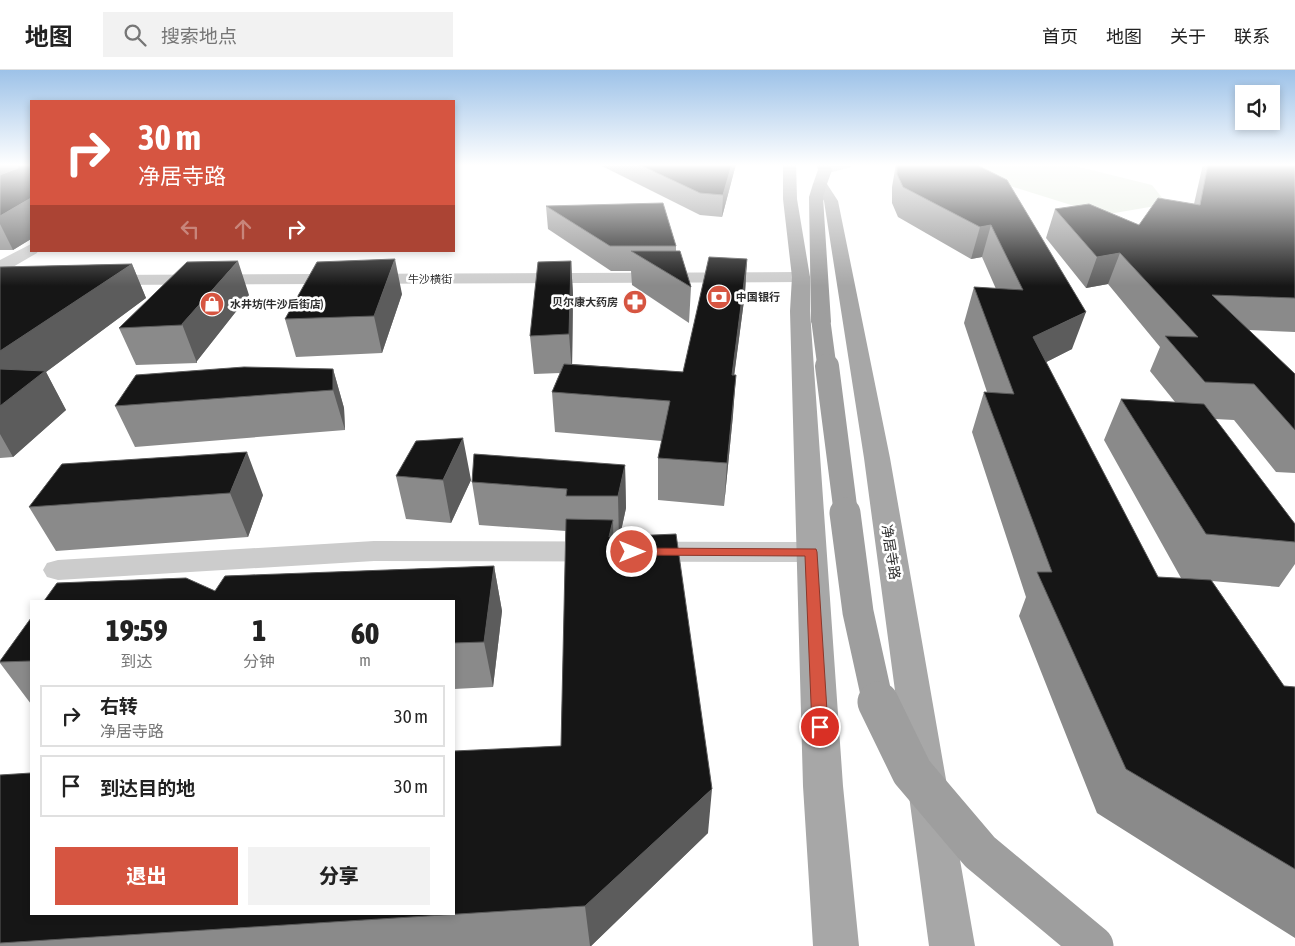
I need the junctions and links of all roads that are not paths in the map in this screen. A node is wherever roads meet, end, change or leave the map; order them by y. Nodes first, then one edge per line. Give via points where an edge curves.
1 (791, 205) edge
2 (816, 205) edge
3 (832, 205) edge
4 (30, 250) edge
5 (3, 276) edge
6 (801, 277) junction
7 (89, 280) edge
8 (811, 552) junction
9 (58, 570) dead end
10 (836, 946) edge
11 (952, 946) edge
12 (1093, 946) edge

1 - 6 main road
2 - 12 highway, bridge via 822,322 858,612 880,707 912,772 980,852
3 - 11 main road, 净居寺路 via 875,448
4 - 5 street
6 - 7 street, 牛沙横街
6 - 8 main road
8 - 9 street via 374,551
8 - 10 main road via 823,786

